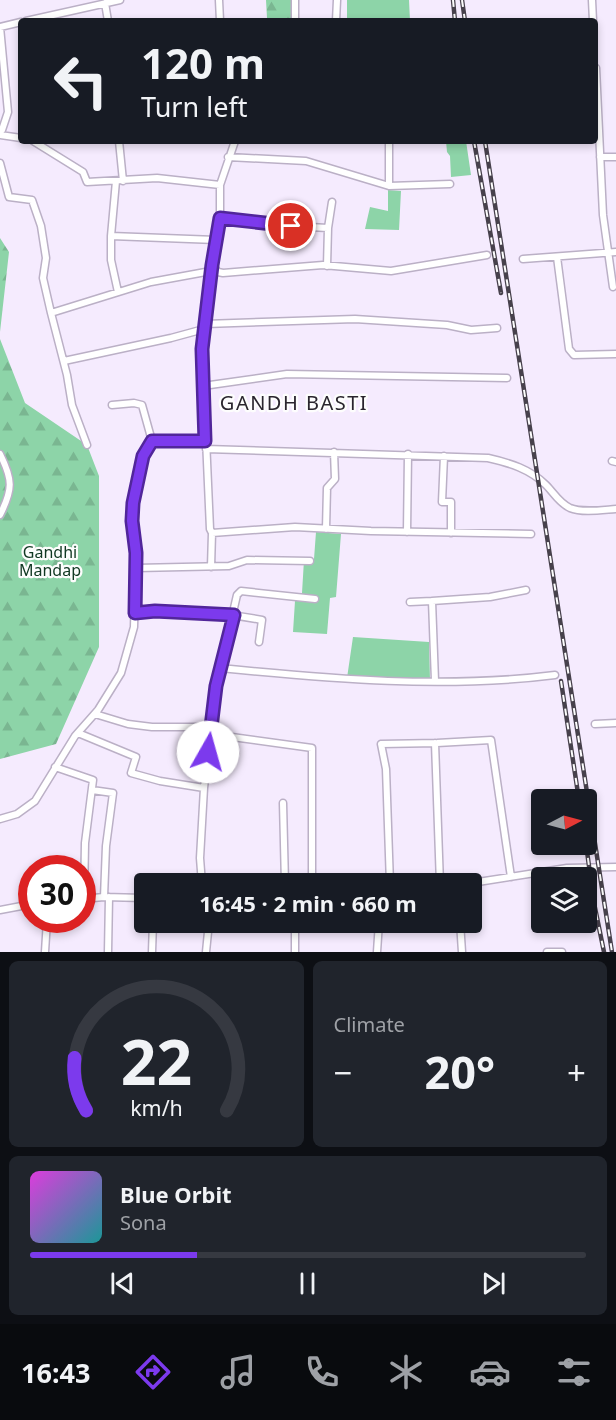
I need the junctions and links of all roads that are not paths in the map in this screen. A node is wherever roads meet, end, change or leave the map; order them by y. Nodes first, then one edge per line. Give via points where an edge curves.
1 (120, 0) edge
2 (219, 0) edge
3 (295, 0) edge
4 (337, 0) edge
5 (592, 0) edge
6 (105, 3) junction
7 (39, 18) edge
8 (108, 18) edge
9 (220, 18) edge
10 (295, 18) edge
11 (336, 18) edge
12 (593, 18) edge
13 (18, 23) edge
14 (0, 27) edge
15 (598, 112) edge
16 (0, 133) edge
17 (18, 137) edge
18 (38, 144) edge
19 (119, 144) edge
20 (234, 144) edge
21 (389, 144) edge
22 (228, 157) junction
23 (600, 157) junction
24 (616, 157) edge
25 (0, 164) edge
26 (120, 181) junction
27 (450, 184) dead end
28 (220, 185) junction
29 (388, 186) junction
30 (332, 202) dead end
31 (220, 218) junction
32 (328, 228) junction
33 (111, 236) junction
34 (216, 240) junction
35 (613, 252) edge
36 (488, 255) dead end
37 (557, 257) junction
38 (523, 259) dead end
39 (327, 266) junction
40 (211, 268) junction
41 (613, 287) dead end
42 (118, 292) junction
43 (51, 312) junction
44 (204, 326) junction
45 (497, 328) dead end
46 (616, 354) edge
47 (64, 361) junction
48 (507, 378) dead end
49 (203, 386) junction
50 (112, 405) dead end
51 (152, 441) junction
52 (205, 441) junction
53 (87, 445) dead end
54 (206, 449) junction
55 (334, 452) junction
56 (0, 454) edge
57 (408, 454) junction
58 (444, 456) junction
59 (616, 509) edge
60 (0, 515) edge
61 (326, 529) junction
62 (407, 532) junction
63 (212, 533) junction
64 (451, 533) junction
65 (531, 534) dead end
66 (310, 561) dead end
67 (211, 567) junction
68 (136, 568) junction
69 (526, 590) dead end
70 (315, 599) dead end
71 (432, 601) junction
72 (410, 602) dead end
73 (135, 613) junction
74 (234, 615) junction
75 (259, 642) dead end
76 (220, 668) junction
77 (555, 675) dead end
78 (435, 681) junction
79 (95, 714) junction
80 (616, 723) edge
81 (595, 724) dead end
82 (210, 731) junction
83 (78, 733) junction
84 (435, 743) junction
85 (55, 767) junction
86 (204, 788) junction
87 (92, 789) junction
88 (283, 803) dead end
89 (0, 819) edge
90 (85, 855) edge
91 (616, 867) edge
92 (201, 873) edge
93 (285, 873) edge
94 (312, 873) edge
95 (390, 873) edge
96 (440, 873) edge
97 (511, 877) junction
98 (482, 881) edge
99 (107, 897) junction
100 (96, 898) edge
101 (134, 898) edge
102 (18, 907) edge
103 (0, 910) edge
104 (46, 933) edge
105 (153, 933) edge
106 (208, 933) edge
107 (295, 933) edge
108 (379, 933) edge
109 (461, 933) edge
110 (45, 952) edge
111 (108, 952) edge
112 (152, 952) edge
113 (206, 952) edge
114 (295, 952) edge
115 (378, 952) edge
116 (462, 952) edge
117 (547, 952) edge
118 (562, 952) edge

1 - 6 street
2 - 9 street
3 - 10 street
4 - 11 street
5 - 12 street
6 - 7 street
6 - 8 street
13 - 14 street
14 - 16 street via 8,112
15 - 23 street
16 - 17 street
18 - 26 street via 83,172 87,182
19 - 26 street
20 - 22 street
21 - 29 street
22 - 28 street
22 - 29 street via 306,161
23 - 24 street
23 - 35 street via 603,214
25 - 43 street via 9,197 32,200 46,258 43,278
26 - 28 street via 157,178
26 - 33 street
27 - 29 street
28 - 31 street
30 - 32 street
31 - 32 street
31 - 34 street
32 - 39 street
33 - 34 street
33 - 42 street
34 - 40 street
35 - 37 street
35 - 41 street
36 - 39 street via 391,271
37 - 38 street
37 - 46 street via 569,349 574,355
39 - 40 street via 223,273
40 - 42 street
40 - 44 street
42 - 43 street
43 - 47 street
44 - 45 street via 355,319 471,330
44 - 47 street via 171,338
44 - 49 street
47 - 53 street via 72,405
48 - 49 street via 287,374
49 - 52 street
50 - 51 street via 142,405
51 - 52 street
51 - 68 street via 143,456 133,503
52 - 54 street
54 - 55 street
54 - 63 street
55 - 57 street
55 - 61 street via 334,479 327,488
56 - 60 street via 10,474 11,490
57 - 58 street
57 - 62 street
58 - 59 street via 488,458 517,465 538,478 571,509
58 - 64 street via 442,502 451,502
61 - 62 street
61 - 63 street via 295,527
62 - 64 street
63 - 67 street
64 - 65 street
66 - 67 street via 248,560
67 - 68 street
68 - 73 street
69 - 71 street
70 - 74 street via 242,591 237,595
71 - 72 street
71 - 78 street
73 - 74 street
73 - 79 street via 121,673
74 - 75 street via 262,620
74 - 76 street
76 - 78 street via 377,682
76 - 82 street
77 - 78 street
79 - 82 street via 136,725
79 - 83 street
80 - 81 street
82 - 86 street
82 - 94 street via 312,748
83 - 85 street
83 - 86 street via 136,757 132,773
84 - 95 street via 381,744 386,769
84 - 96 street
84 - 97 street via 491,740
85 - 87 street via 93,780
85 - 89 street via 35,801
86 - 92 street
87 - 90 street
87 - 99 street via 113,793 106,846
88 - 93 street
91 - 97 street via 567,868
97 - 98 street
99 - 100 street
99 - 101 street
99 - 111 street
102 - 103 street
104 - 110 street
105 - 112 street
106 - 113 street
107 - 114 street
108 - 115 street
109 - 116 street
117 - 118 street

